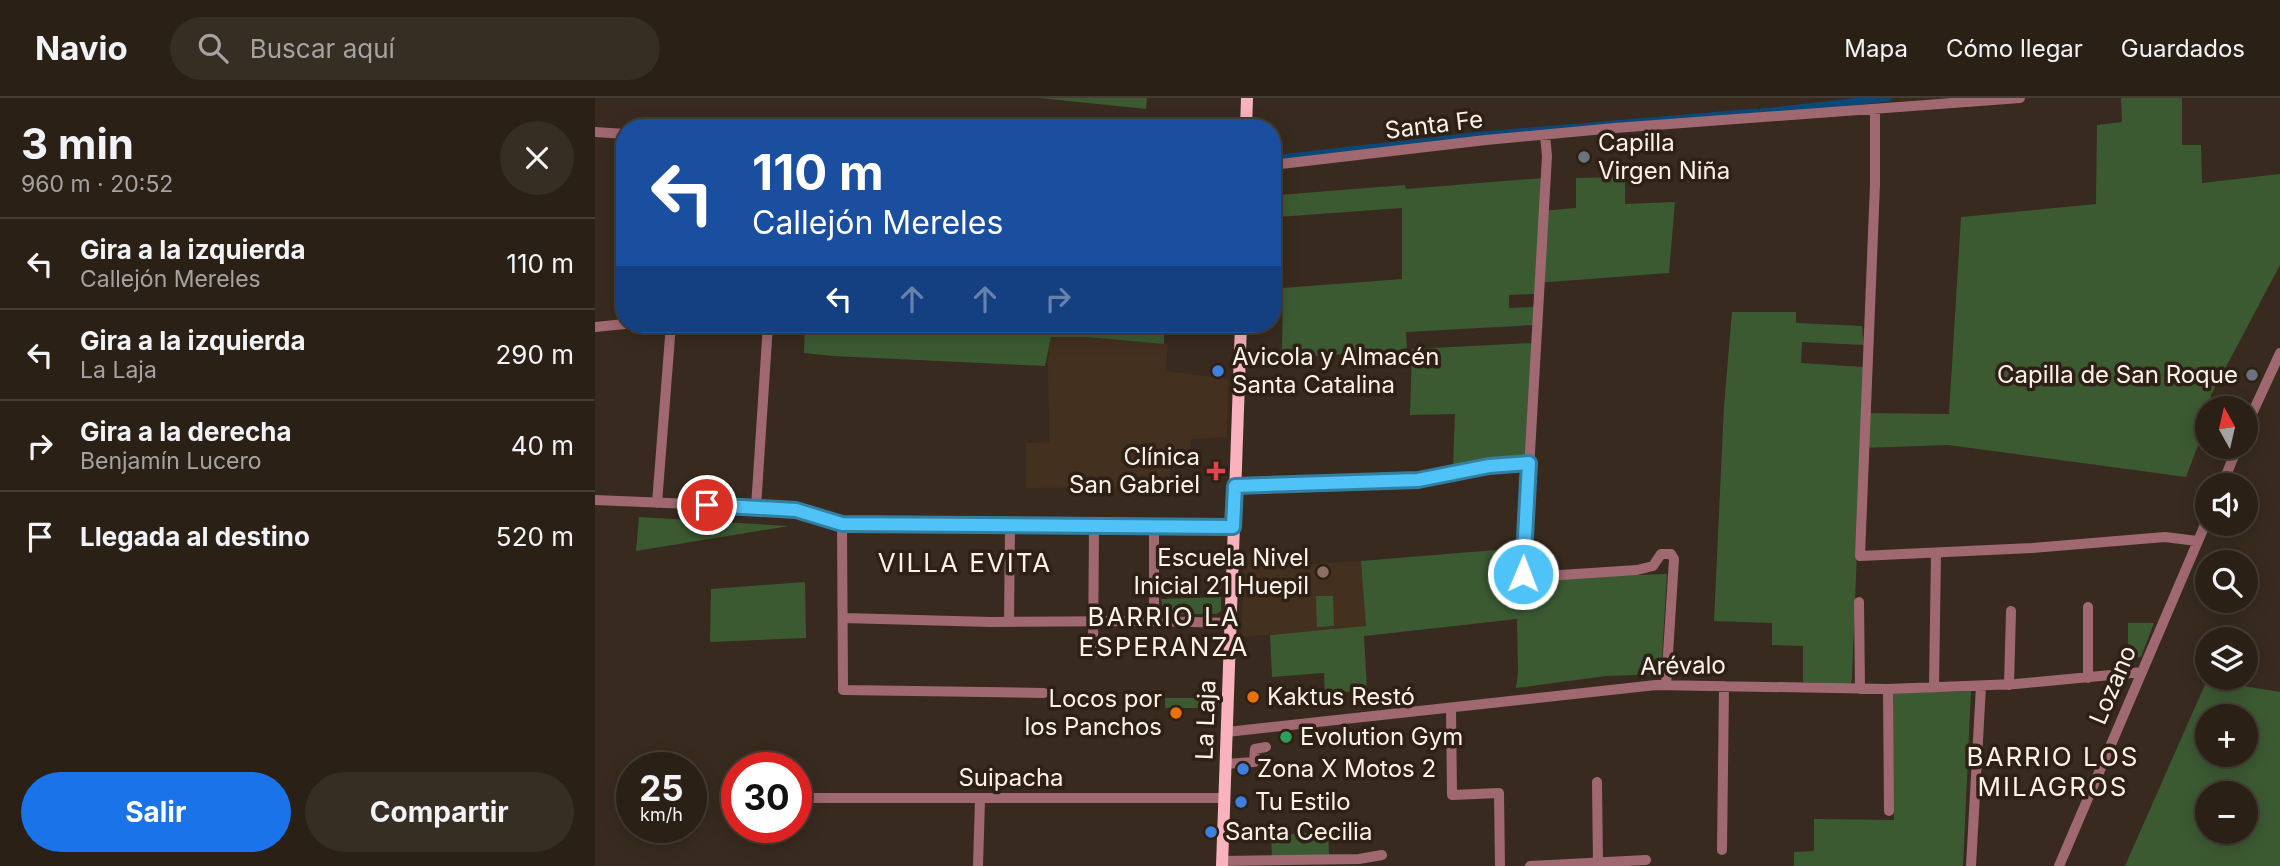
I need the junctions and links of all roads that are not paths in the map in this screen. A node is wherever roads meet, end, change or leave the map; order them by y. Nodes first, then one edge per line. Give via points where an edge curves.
1 (1247, 98) edge
2 (2020, 98) edge
3 (1875, 110) junction
4 (1246, 119) edge
5 (595, 132) edge
6 (616, 133) edge
7 (1545, 135) junction
8 (1281, 164) edge
9 (616, 325) edge
10 (595, 327) edge
11 (670, 333) edge
12 (767, 333) edge
13 (1241, 333) edge
14 (2280, 353) edge
15 (2258, 397) edge
16 (1529, 463) junction
17 (1235, 486) junction
18 (595, 500) edge
19 (657, 503) junction
20 (756, 507) junction
21 (842, 524) junction
22 (1094, 526) junction
23 (1010, 527) junction
24 (1154, 527) junction
25 (1233, 527) junction
26 (2199, 536) edge
27 (2197, 541) junction
28 (1936, 553) junction
29 (1859, 602) dead end
30 (2088, 607) dead end
31 (2011, 611) dead end
32 (843, 618) junction
33 (1093, 621) junction
34 (1154, 621) junction
35 (1009, 622) junction
36 (1230, 623) junction
37 (1093, 654) dead end
38 (2142, 671) junction
39 (2088, 678) junction
40 (1666, 685) junction
41 (2009, 685) junction
42 (1724, 686) junction
43 (1980, 686) junction
44 (1934, 687) junction
45 (1860, 689) junction
46 (1888, 689) junction
47 (1044, 693) dead end
48 (1451, 708) junction
49 (1227, 732) junction
50 (1266, 747) dead end
51 (1225, 764) junction
52 (1597, 782) dead end
53 (812, 798) edge
54 (1224, 798) junction
55 (980, 800) junction
56 (1889, 811) dead end
57 (1721, 850) dead end
58 (1382, 855) dead end
59 (1646, 860) dead end
60 (1222, 864) edge
61 (1598, 864) edge
62 (978, 866) edge
63 (1500, 866) edge
64 (1531, 866) edge
65 (1971, 866) edge
66 (2059, 866) edge

1 - 4 main road
2 - 3 street, Santa Fe
3 - 7 street, Santa Fe
3 - 28 street via 1860,556
5 - 6 street
7 - 8 street, Santa Fe
7 - 16 street
9 - 10 street
11 - 19 street
12 - 20 street
13 - 17 main road, La Laja
14 - 15 street
16 - 17 street via 1418,480
16 - 40 street via 1526,577 1646,569 1661,554 1671,554
17 - 25 main road, La Laja
18 - 19 street
19 - 20 street
20 - 21 street via 796,510
21 - 23 street
21 - 32 street
22 - 23 street
22 - 24 street
22 - 33 street
23 - 35 street
24 - 25 street
24 - 34 street
25 - 36 main road, La Laja
26 - 27 street, Lozano
27 - 28 street via 2165,537
27 - 38 street, Lozano
28 - 44 street
29 - 45 street
30 - 39 street
31 - 41 street
32 - 35 street
32 - 47 street via 843,690
33 - 34 street
33 - 35 street
33 - 37 street
34 - 36 street
36 - 49 main road, La Laja
38 - 39 street, Arévalo
38 - 66 street, Lozano
39 - 41 street, Arévalo
40 - 42 street, Arévalo
40 - 48 street, Arévalo
41 - 43 street, Arévalo
42 - 45 street, Arévalo
42 - 57 street
43 - 44 street, Arévalo
43 - 65 street
44 - 46 street, Arévalo
45 - 46 street, Arévalo
46 - 56 street
48 - 49 street, Arévalo
48 - 63 street via 1452,795 1499,793
49 - 51 main road, La Laja
50 - 51 street via 1255,749 1254,762
51 - 54 main road, La Laja
52 - 61 street
53 - 55 street, Suipacha
54 - 55 street, Suipacha
54 - 60 main road, La Laja
55 - 62 street
58 - 60 street
59 - 61 street
61 - 64 street

